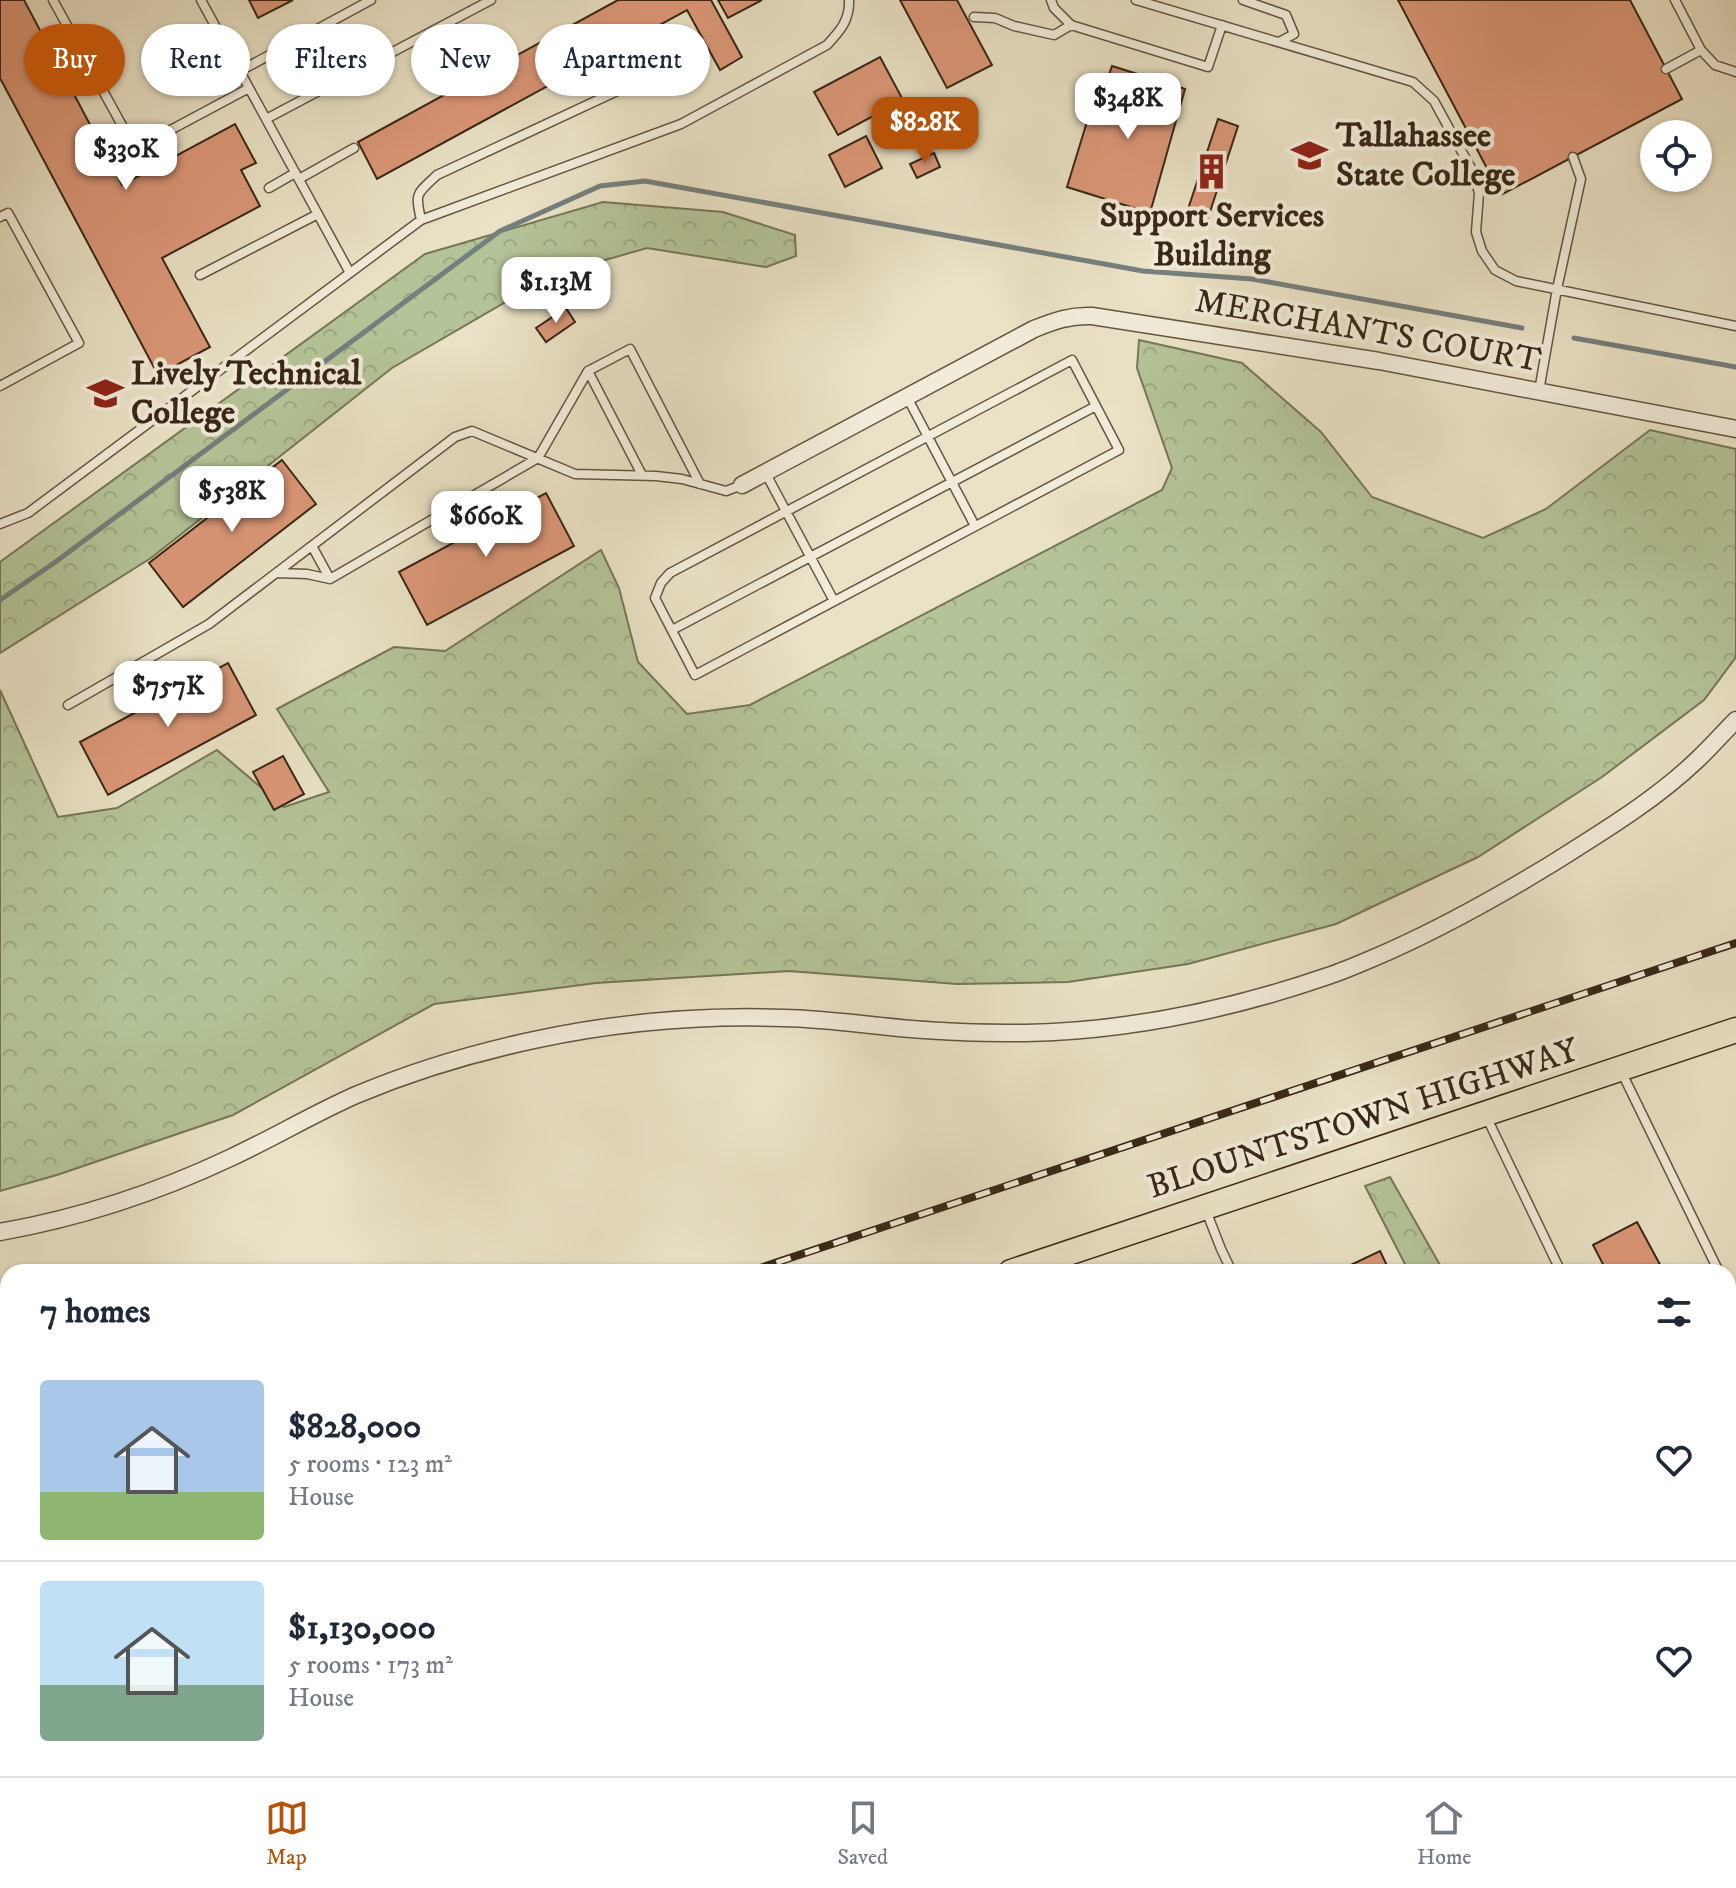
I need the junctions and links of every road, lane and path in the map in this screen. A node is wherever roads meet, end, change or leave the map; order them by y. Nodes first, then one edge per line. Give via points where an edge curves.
1 (53, 0) edge
2 (201, 0) edge
3 (371, 0) edge
4 (491, 0) edge
5 (849, 0) edge
6 (1051, 0) edge
7 (1136, 0) edge
8 (1243, 0) edge
9 (1675, 0) edge
10 (974, 17) dead end
11 (214, 24) edge
12 (1071, 25) junction
13 (1222, 25) junction
14 (1279, 42) junction
15 (1701, 50) junction
16 (250, 66) edge
17 (1666, 69) dead end
18 (1736, 72) edge
19 (250, 90) edge
20 (234, 96) edge
21 (606, 96) edge
22 (266, 119) junction
23 (354, 148) dead end
24 (1573, 157) dead end
25 (297, 176) junction
26 (269, 188) dead end
27 (318, 214) junction
28 (0, 217) edge
29 (421, 220) junction
30 (350, 273) junction
31 (200, 275) dead end
32 (1557, 289) junction
33 (1736, 326) edge
34 (588, 371) junction
35 (0, 386) edge
36 (1539, 391) junction
37 (907, 397) junction
38 (1096, 406) junction
39 (1736, 429) edge
40 (928, 437) junction
41 (538, 458) junction
42 (765, 472) junction
43 (642, 475) junction
44 (952, 482) junction
45 (700, 484) junction
46 (742, 485) joint
47 (786, 512) junction
48 (0, 524) edge
49 (975, 526) junction
50 (312, 546) junction
51 (810, 557) junction
52 (277, 573) junction
53 (330, 579) junction
54 (834, 601) junction
55 (672, 630) junction
56 (68, 705) dead end
57 (1736, 720) edge
58 (1736, 1030) edge
59 (1620, 1069) junction
60 (1485, 1114) junction
61 (1205, 1207) junction
62 (0, 1232) edge
63 (1035, 1264) edge
64 (1228, 1264) edge
65 (1557, 1264) edge
66 (1715, 1264) edge

1 - 20 lane via 135,149
2 - 11 lane
3 - 16 lane
4 - 22 lane
5 - 29 lane via 842,29 827,45 681,124
6 - 12 lane
7 - 13 lane
8 - 14 lane via 1286,15 1294,34
9 - 15 lane
10 - 12 lane via 1054,35
12 - 13 lane via 1208,67
13 - 14 lane
14 - 32 lane via 1413,82 1434,101 1473,172 1479,193 1476,232 1495,270 1516,281
15 - 17 lane
15 - 18 lane via 1715,65
19 - 22 lane
21 - 29 lane via 437,175 416,199
22 - 25 lane
23 - 25 lane
24 - 32 lane via 1581,179
25 - 26 lane
25 - 27 lane
27 - 30 lane
27 - 31 lane
28 - 35 lane via 8,213 79,343
29 - 30 lane
30 - 48 lane via 28,513
32 - 33 lane
32 - 36 lane
34 - 41 lane
34 - 43 lane
34 - 45 lane via 630,349
36 - 37 street, MERCHANTS COURT via 1077,315 1034,329
36 - 39 street, MERCHANTS COURT
37 - 40 lane
37 - 42 street, MERCHANTS COURT
38 - 40 lane via 1072,360
38 - 44 lane
38 - 49 lane via 1119,450
40 - 44 lane
40 - 47 lane
41 - 43 lane via 575,474
41 - 50 lane via 472,431 455,437
41 - 53 lane
42 - 46 street, MERCHANTS COURT
42 - 47 lane
43 - 45 lane
44 - 49 lane
44 - 51 lane
45 - 46 lane via 726,491
47 - 51 lane
47 - 55 lane via 670,573 655,598
49 - 54 lane
50 - 52 lane
50 - 53 lane
51 - 54 lane
51 - 55 lane
52 - 53 lane
52 - 56 lane via 209,624
54 - 55 lane via 695,675
57 - 62 street via 1658,793 1593,838 1470,913 1331,976 1221,1007 1137,1023 1028,1033 744,1017 652,1020 589,1029 423,1070 356,1095 172,1182 57,1220
58 - 59 main road, BLOUNTSTOWN HIGHWAY
59 - 60 main road, BLOUNTSTOWN HIGHWAY
59 - 66 lane
60 - 61 main road, BLOUNTSTOWN HIGHWAY
60 - 65 lane
61 - 63 main road, BLOUNTSTOWN HIGHWAY
61 - 64 lane

